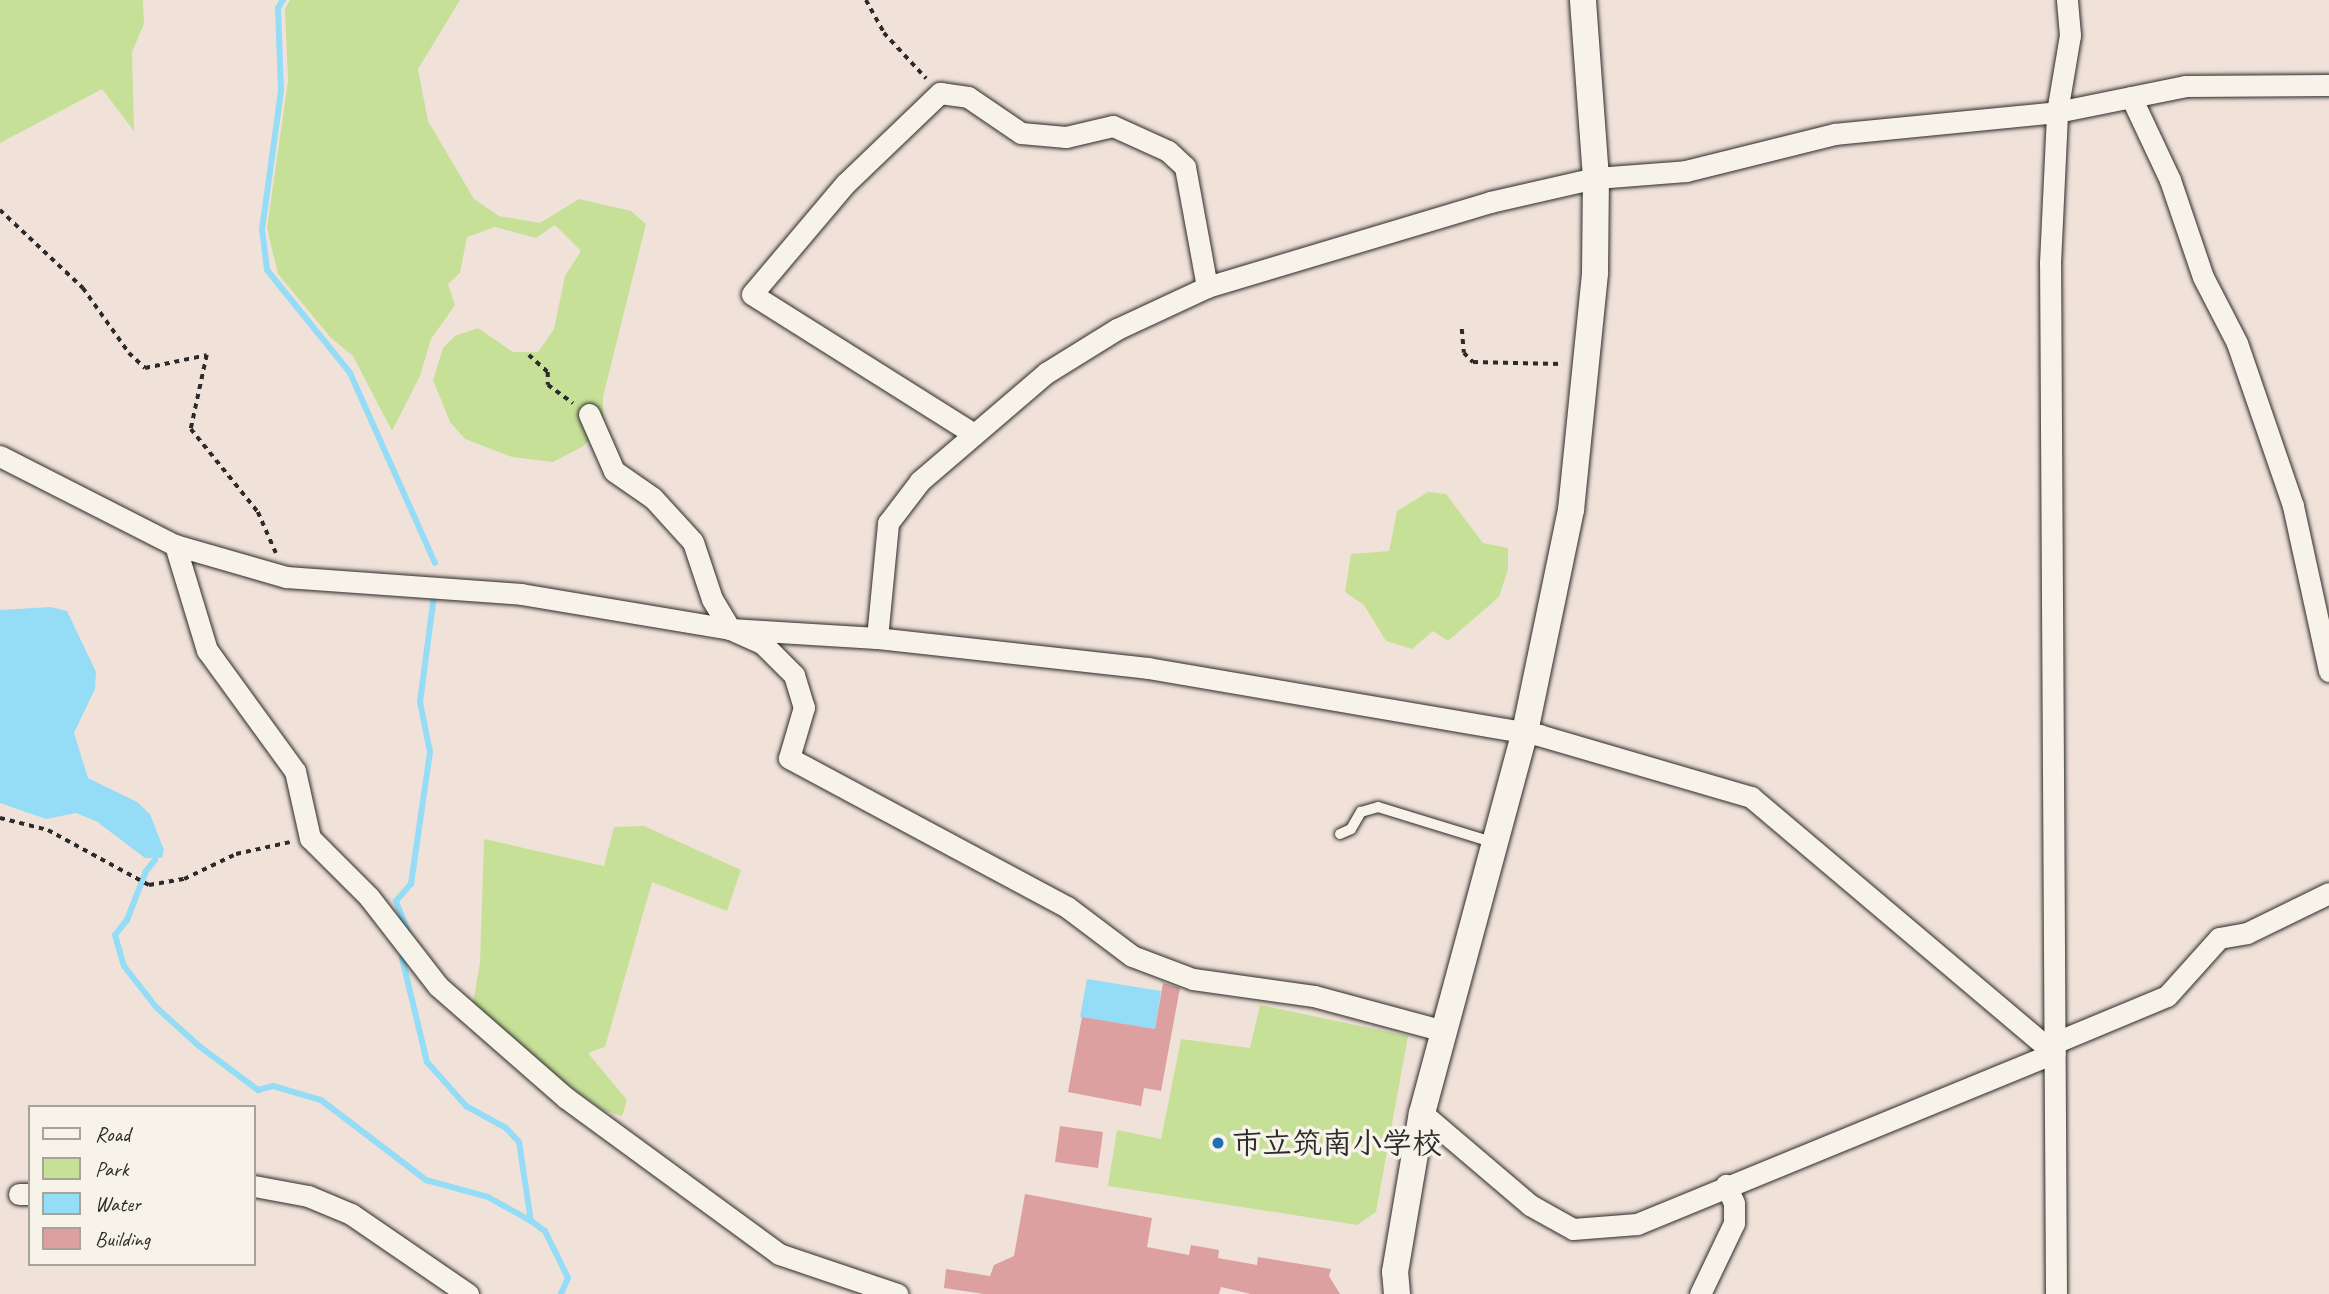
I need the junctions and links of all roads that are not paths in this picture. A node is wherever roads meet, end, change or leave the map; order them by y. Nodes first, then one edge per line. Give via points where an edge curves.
1 (1583, 0) edge
2 (2067, 0) edge
3 (2329, 85) edge
4 (2131, 97) junction
5 (2057, 112) junction
6 (1595, 178) junction
7 (1207, 287) junction
8 (589, 414) road end
9 (974, 434) junction
10 (0, 456) edge
11 (175, 545) junction
12 (730, 629) junction
13 (877, 638) junction
14 (2329, 671) edge
15 (1525, 732) junction
16 (1340, 834) dead end
17 (1495, 843) junction
18 (2329, 893) edge
19 (1444, 1031) junction
20 (2054, 1048) junction
21 (1422, 1113) junction
22 (1726, 1185) junction
23 (256, 1186) edge
24 (468, 1294) edge
25 (897, 1294) edge
26 (1396, 1294) edge
27 (1700, 1294) edge
28 (2056, 1294) edge

1 - 6 street
2 - 5 street via 2070,35
3 - 4 street via 2230,83
4 - 5 street
4 - 14 street via 2170,180 2203,277 2241,355 2293,506
5 - 6 street via 1833,134 1686,172
5 - 20 street via 2050,263
6 - 7 street via 1490,202
6 - 15 street via 1588,367 1571,510
7 - 9 street via 1117,329 1046,373
7 - 9 street via 1185,167 1168,151 1113,126 1066,137 1021,133 968,97 940,93 845,184 752,294
8 - 12 street via 614,471 653,498 693,542 712,598
9 - 13 street via 920,481 888,523
10 - 11 street
11 - 12 street via 286,577 521,594
11 - 25 street via 207,650 295,771 310,838 369,897 438,986 566,1098 779,1254
12 - 13 street
12 - 19 street via 763,644 794,675 804,707 789,758 1067,907 1132,956 1193,979 1314,996
13 - 15 street via 1148,668
15 - 17 street
15 - 20 street via 1751,797
16 - 17 lane via 1351,829 1361,812 1378,807
17 - 19 street
18 - 20 street via 2247,933 2219,938 2167,996
19 - 21 street
20 - 22 street
20 - 28 street
21 - 22 street via 1531,1205 1573,1228 1637,1224
21 - 26 street via 1395,1272
22 - 27 street via 1734,1203 1734,1223
23 - 24 street via 308,1196 351,1214

